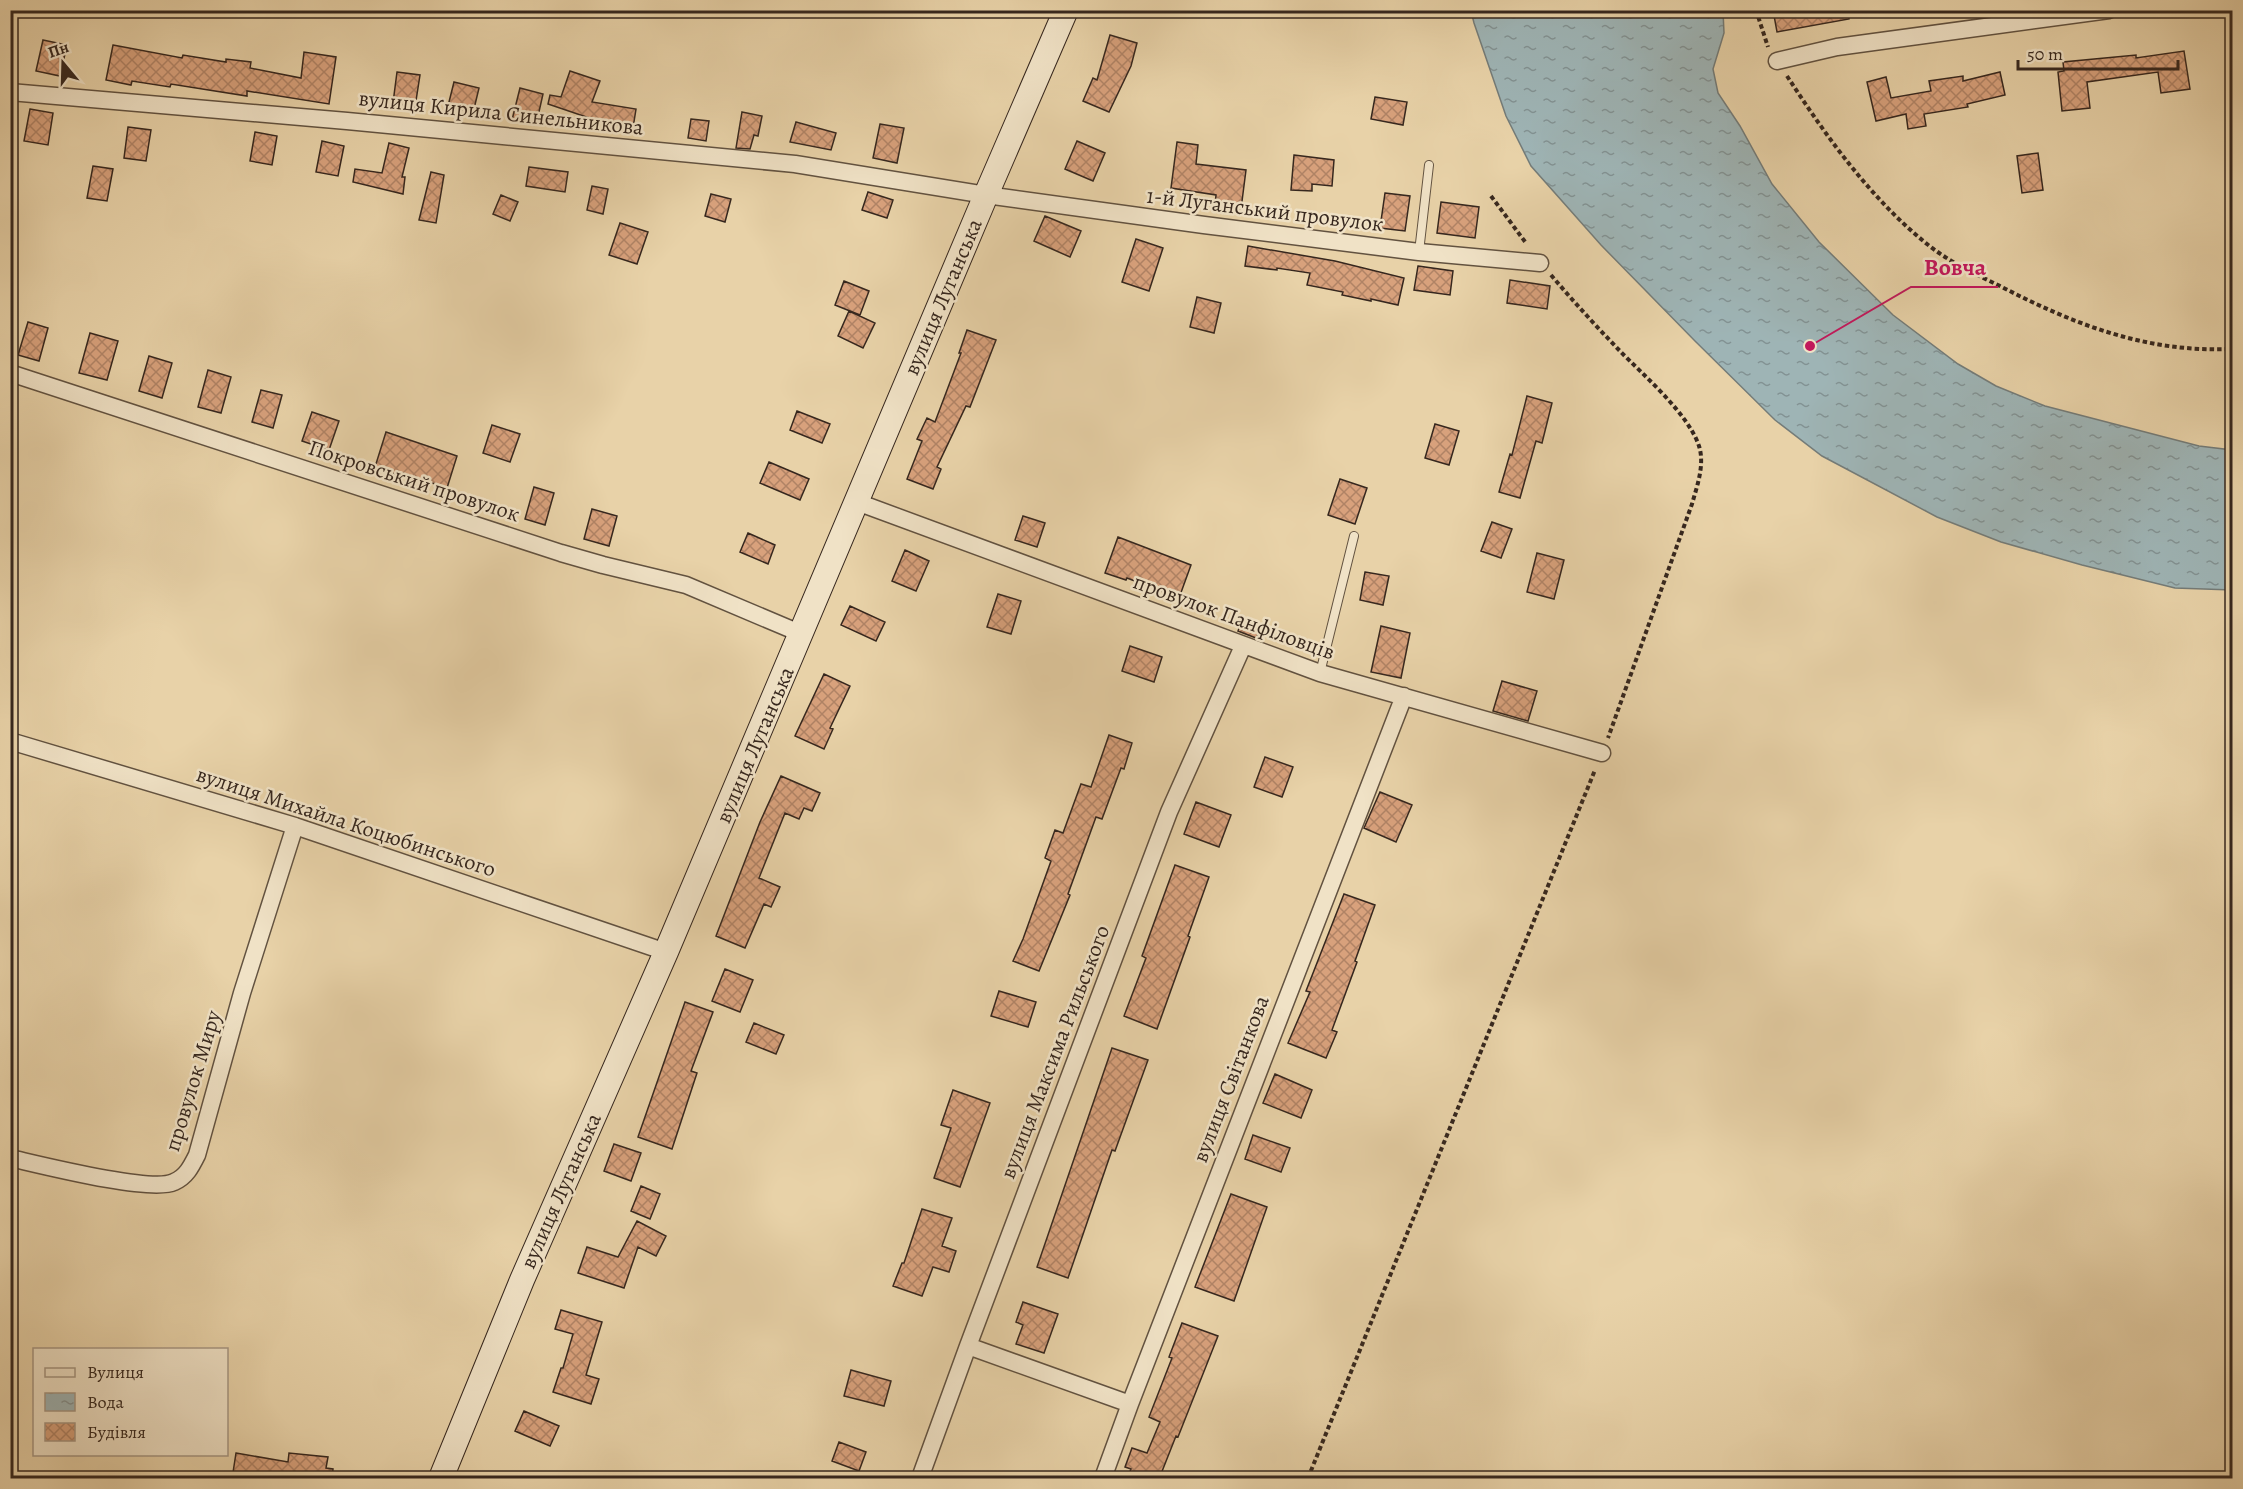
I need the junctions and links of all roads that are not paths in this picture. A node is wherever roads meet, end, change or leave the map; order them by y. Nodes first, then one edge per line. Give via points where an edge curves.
1 (1066, 10) edge
2 (2109, 10) edge
3 (1777, 61) road end
4 (10, 92) edge
5 (1429, 165) dead end
6 (986, 195) junction
7 (1419, 252) junction
8 (1540, 263) road end
9 (10, 373) edge
10 (857, 502) junction
11 (1354, 536) dead end
12 (802, 634) junction
13 (1243, 646) junction
14 (1320, 674) junction
15 (1404, 696) junction
16 (10, 741) edge
17 (1602, 753) road end
18 (295, 826) junction
19 (666, 952) junction
20 (10, 1158) edge
21 (968, 1346) junction
22 (1130, 1404) junction
23 (441, 1479) edge
24 (920, 1479) edge
25 (1103, 1479) edge

1 - 6 main road, вулиця Луганська
2 - 3 street via 1837,47
4 - 6 street, вулиця Кирила Синельникова via 795,165
5 - 7 lane
6 - 7 street, 1-й Луганський провулок
6 - 10 main road, вулиця Луганська
7 - 8 street, 1-й Луганський провулок
9 - 12 street, Покровський провулок via 561,553 686,585
10 - 12 main road, вулиця Луганська
10 - 13 street, провулок Панфіловців
11 - 14 lane
12 - 19 main road, вулиця Луганська
13 - 14 street, провулок Панфіловців
13 - 21 street, вулиця Максима Рильського via 1169,812
14 - 15 street, провулок Панфіловців
15 - 17 street, провулок Панфіловців
15 - 22 street, вулиця Світанкова
16 - 18 street, вулиця Михайла Коцюбинського
18 - 19 street, вулиця Михайла Коцюбинського
18 - 20 street, провулок Миру via 242,993 197,1155 186,1174 172,1183 138,1184
19 - 23 main road, вулиця Луганська via 522,1281
21 - 22 street
21 - 24 street, вулиця Максима Рильського
22 - 25 street, вулиця Світанкова

